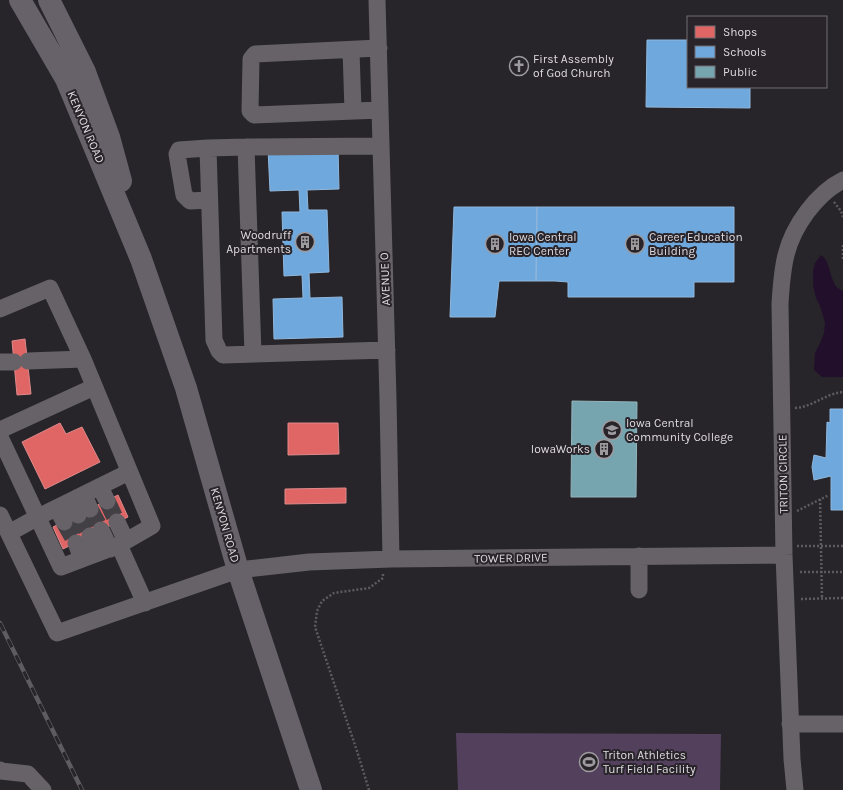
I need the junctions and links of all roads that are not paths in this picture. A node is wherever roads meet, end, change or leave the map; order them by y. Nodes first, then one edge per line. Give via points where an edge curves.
1 (20, 0) edge
2 (49, 0) edge
3 (377, 0) edge
4 (379, 48) junction
5 (351, 50) junction
6 (380, 110) junction
7 (353, 111) junction
8 (381, 146) junction
9 (246, 147) junction
10 (208, 148) junction
11 (843, 180) edge
12 (209, 200) junction
13 (141, 259) junction
14 (0, 308) edge
15 (387, 350) junction
16 (253, 354) junction
17 (83, 359) junction
18 (14, 362) edge
19 (94, 387) junction
20 (0, 430) edge
21 (0, 437) edge
22 (130, 472) junction
23 (0, 515) edge
24 (38, 518) junction
25 (117, 522) dead end
26 (9, 533) junction
27 (107, 550) junction
28 (784, 550) junction
29 (639, 556) junction
30 (386, 559) junction
31 (238, 570) junction
32 (639, 590) dead end
33 (145, 603) junction
34 (790, 724) junction
35 (843, 724) edge
36 (0, 772) edge
37 (43, 790) edge
38 (311, 790) edge
39 (795, 790) edge

1 - 13 main road, KENYON ROAD via 66,79
2 - 13 main road, KENYON ROAD via 85,72 109,137
3 - 4 street, AVENUE O
4 - 5 street
4 - 6 street, AVENUE O
5 - 7 street
5 - 7 street via 255,54 251,59 250,111 254,115
6 - 7 street
6 - 8 street, AVENUE O
8 - 9 street
8 - 15 street, AVENUE O
9 - 10 street
9 - 16 street
10 - 12 street
10 - 12 street via 180,150 177,154 184,195 190,201
11 - 28 street, TRITON CIRCLE via 826,190 794,233 786,254 781,280
12 - 16 street via 214,340 223,355
13 - 31 main road, KENYON ROAD via 186,388
14 - 17 street via 50,288
15 - 16 street
15 - 30 street, AVENUE O
17 - 18 street
17 - 19 street
19 - 20 street
19 - 22 street
21 - 24 street
22 - 24 street via 103,494 74,508
22 - 27 street via 152,526
23 - 26 street
24 - 26 street
24 - 27 street via 60,567
25 - 27 street
26 - 33 street, TOWER DRIVE via 58,633
27 - 27 street via 89,536
27 - 33 street
28 - 29 street, TOWER DRIVE
28 - 34 street, TRITON CIRCLE
29 - 30 street, TOWER DRIVE
29 - 32 street
30 - 31 street, TOWER DRIVE via 309,562
31 - 33 street, TOWER DRIVE
31 - 38 main road, KENYON ROAD
34 - 35 street
34 - 39 street, TRITON CIRCLE
36 - 37 street via 28,774

